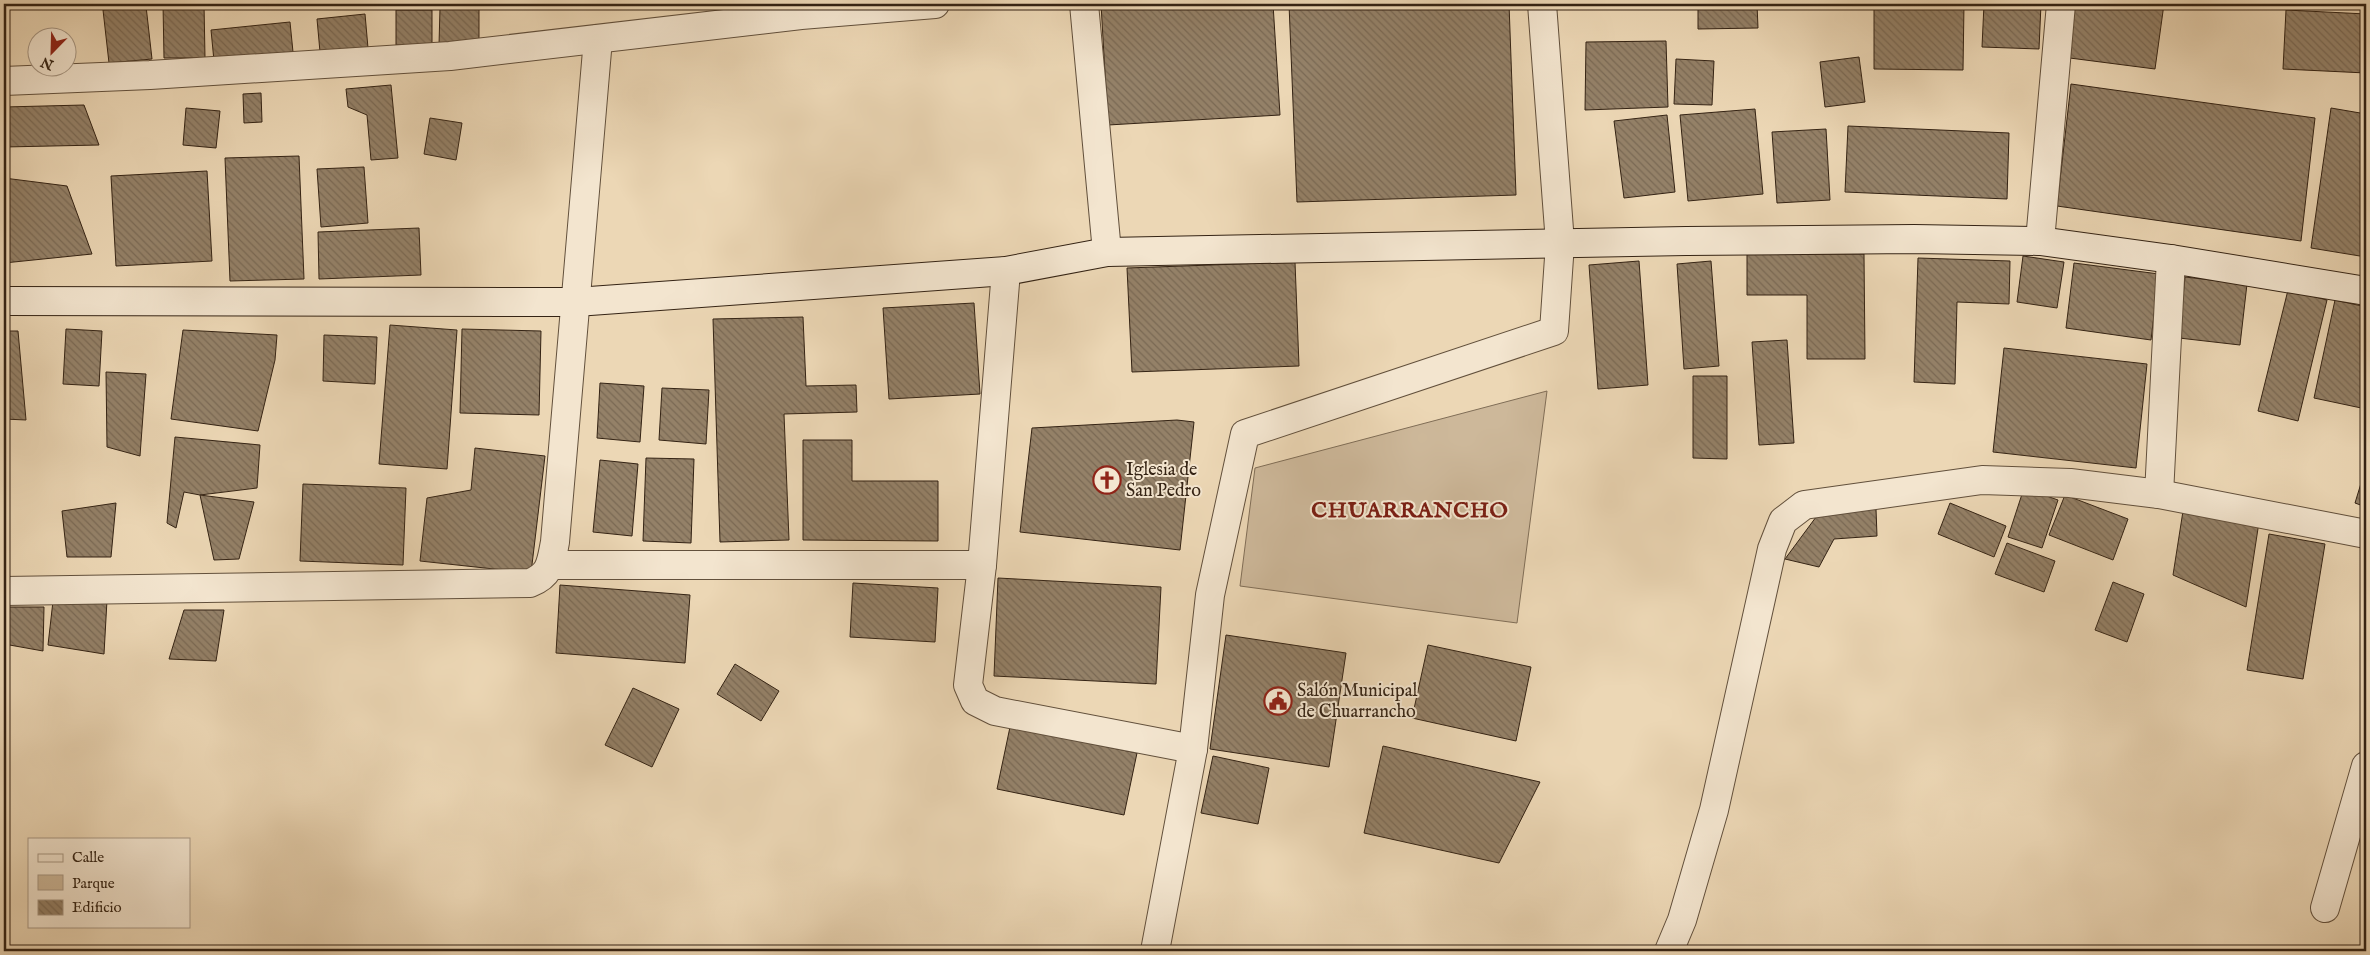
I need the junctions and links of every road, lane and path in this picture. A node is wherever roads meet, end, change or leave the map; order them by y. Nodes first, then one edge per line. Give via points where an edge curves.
1 (935, 4) edge
2 (1084, 4) edge
3 (1542, 4) edge
4 (2061, 4) edge
5 (882, 6) edge
6 (598, 39) junction
7 (4, 81) edge
8 (2040, 241) junction
9 (1560, 243) junction
10 (1107, 252) junction
11 (2171, 259) junction
12 (1006, 272) junction
13 (2366, 291) edge
14 (4, 302) edge
15 (576, 302) junction
16 (2159, 494) junction
17 (2366, 534) edge
18 (551, 565) junction
19 (982, 565) junction
20 (4, 591) edge
21 (1192, 749) junction
22 (2366, 766) edge
23 (2325, 908) dead end
24 (1156, 951) edge
25 (1669, 951) edge

1 - 5 street
2 - 10 street
3 - 9 street
4 - 8 street
5 - 6 street
6 - 7 street via 450,56
6 - 15 street
8 - 9 street via 1904,239
8 - 11 street
9 - 10 street
9 - 21 street via 1554,331 1245,434 1210,595
10 - 12 street
11 - 13 street
11 - 16 street
12 - 15 street
12 - 19 street
14 - 15 street
15 - 18 street via 556,542
16 - 17 street
16 - 25 street via 2070,483 1982,480 1804,505 1783,521 1772,549 1714,810 1682,920
18 - 19 street
18 - 20 street via 541,578 530,583
19 - 21 street via 968,685 975,701 995,711
21 - 24 street
22 - 23 street

